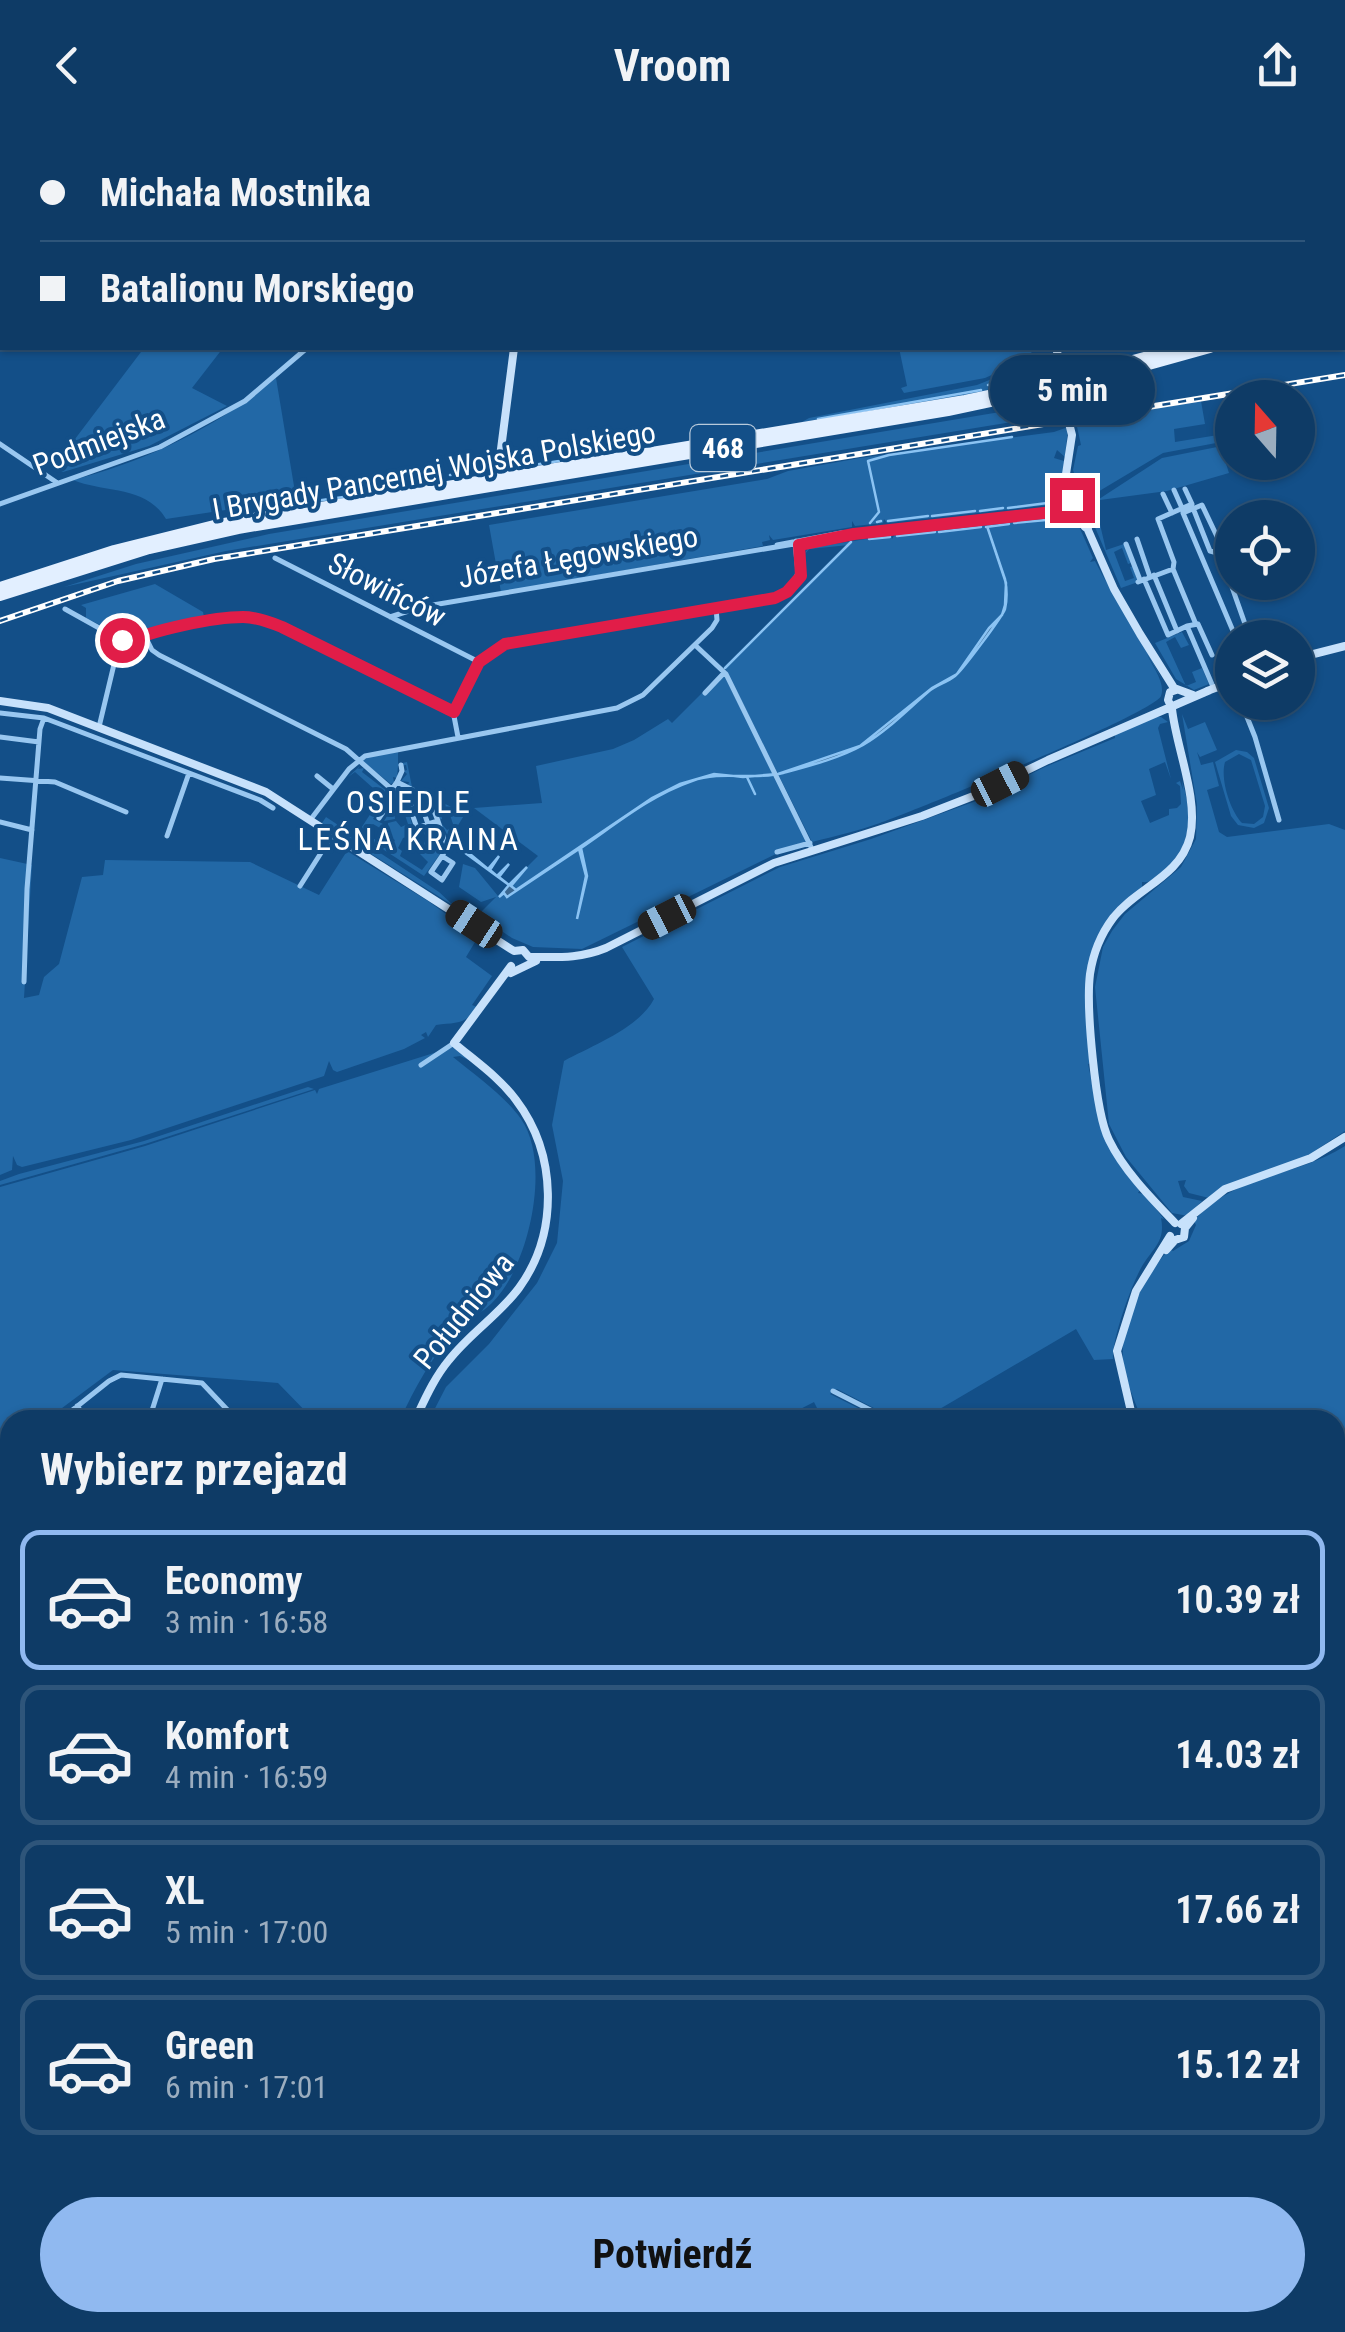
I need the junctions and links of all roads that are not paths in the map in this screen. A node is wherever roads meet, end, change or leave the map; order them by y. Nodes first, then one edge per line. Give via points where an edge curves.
1 (305, 350) edge
2 (514, 350) edge
3 (1056, 350) edge
4 (1171, 350) edge
5 (1203, 350) edge
6 (1058, 361) junction
7 (1085, 373) junction
8 (1061, 389) junction
9 (0, 444) edge
10 (498, 464) junction
11 (517, 474) junction
12 (497, 481) junction
13 (56, 482) junction
14 (1069, 484) junction
15 (1185, 488) dead end
16 (1174, 490) dead end
17 (1163, 494) dead end
18 (0, 504) edge
19 (1182, 508) junction
20 (1194, 508) junction
21 (1076, 512) junction
22 (1172, 513) junction
23 (1215, 530) edge
24 (1137, 540) dead end
25 (796, 544) junction
26 (1126, 544) dead end
27 (1215, 553) edge
28 (275, 558) dead end
29 (1174, 570) junction
30 (1145, 578) junction
31 (0, 587) edge
32 (0, 596) edge
33 (716, 608) junction
34 (66, 609) dead end
35 (390, 617) junction
36 (1228, 620) edge
37 (1195, 622) junction
38 (1187, 626) junction
39 (1177, 631) junction
40 (146, 636) junction
41 (126, 643) junction
42 (695, 645) junction
43 (1345, 646) edge
44 (1212, 654) dead end
45 (1315, 654) edge
46 (479, 662) junction
47 (723, 672) junction
48 (1215, 689) edge
49 (1212, 690) junction
50 (704, 693) dead end
51 (1175, 698) junction
52 (0, 701) edge
53 (0, 712) edge
54 (454, 712) junction
55 (1154, 715) junction
56 (44, 718) junction
57 (1248, 720) edge
58 (1140, 721) junction
59 (1175, 725) junction
60 (99, 727) junction
61 (0, 737) edge
62 (458, 737) junction
63 (39, 742) junction
64 (358, 760) junction
65 (401, 765) dead end
66 (190, 772) junction
67 (317, 776) dead end
68 (0, 778) edge
69 (36, 782) junction
70 (397, 782) junction
71 (333, 789) junction
72 (394, 791) junction
73 (407, 799) junction
74 (273, 808) dead end
75 (126, 812) dead end
76 (380, 818) dead end
77 (311, 819) junction
78 (1279, 820) dead end
79 (438, 821) junction
80 (0, 822) edge
81 (424, 826) junction
82 (32, 830) junction
83 (333, 834) junction
84 (167, 836) dead end
85 (424, 839) dead end
86 (811, 845) junction
87 (777, 852) dead end
88 (442, 856) junction
89 (300, 886) dead end
90 (512, 953) junction
91 (529, 959) junction
92 (513, 968) junction
93 (24, 982) dead end
94 (454, 1042) junction
95 (421, 1066) dead end
96 (1345, 1137) edge
97 (1176, 1230) junction
98 (162, 1379) junction
99 (833, 1391) dead end
100 (78, 1406) junction
101 (73, 1410) edge
102 (81, 1410) edge
103 (153, 1410) edge
104 (228, 1410) edge
105 (420, 1410) edge
106 (870, 1410) edge
107 (1131, 1410) edge

1 - 13 street, Podmiejska via 245,401 160,447
2 - 10 street
3 - 6 street
4 - 7 main road, I Brygady Pancernej Wojska Polskiego / 468
5 - 8 main road, I Brygady Pancernej Wojska Polskiego / 468
6 - 7 main road
6 - 8 street
7 - 8 main road, I Brygady Pancernej Wojska Polskiego / 468
8 - 11 main road, I Brygady Pancernej Wojska Polskiego / 468
8 - 12 main road, I Brygady Pancernej Wojska Polskiego / 468
8 - 14 street via 1072,436
9 - 13 street
10 - 11 main road
10 - 12 street
11 - 12 main road, I Brygady Pancernej Wojska Polskiego / 468
12 - 31 main road, I Brygady Pancernej Wojska Polskiego / 468 via 218,524
12 - 32 main road, I Brygady Pancernej Wojska Polskiego / 468 via 195,538
13 - 18 street, Podmiejska
14 - 21 street
14 - 21 street via 1082,501
15 - 19 street via 1192,504
16 - 19 street
17 - 22 street
19 - 22 street
20 - 23 street via 1205,506
20 - 27 street
20 - 36 street via 1184,514
21 - 25 street, Józefa Łęgowskiego
21 - 51 street
22 - 29 street via 1158,518
24 - 30 street
25 - 33 street via 802,573 793,586 775,598
25 - 35 street, Józefa Łęgowskiego
26 - 30 street
28 - 35 street, Słowińców
29 - 30 street
29 - 37 street
30 - 39 street
30 - 39 street via 1168,635
33 - 42 street via 715,624
33 - 46 street via 505,644
34 - 41 street
35 - 46 street, Słowińców
37 - 38 street
37 - 44 street
38 - 39 street
38 - 49 street
40 - 41 street
40 - 54 street via 256,618
40 - 64 street via 154,652
41 - 60 street
42 - 47 street
42 - 62 street via 624,706
43 - 45 street
46 - 54 street
47 - 50 street
47 - 86 street
48 - 49 street
49 - 51 street
51 - 55 street
51 - 58 street
51 - 59 street
52 - 60 street via 41,706
53 - 56 street
54 - 62 street
55 - 58 street
55 - 59 street
56 - 63 street
56 - 66 street
57 - 78 street
58 - 86 street via 922,816
59 - 97 street via 1192,810 1188,844 1170,871 1111,921 1097,946 1089,986 1106,1134
60 - 77 street via 266,792
61 - 63 street
62 - 64 street
63 - 69 street
64 - 71 street
64 - 72 street
65 - 70 street
66 - 74 street
66 - 84 street
67 - 71 street
68 - 69 street
69 - 75 street via 55,782
69 - 82 street
70 - 72 street
70 - 79 street via 429,798
71 - 77 street
72 - 73 street
72 - 76 street
73 - 81 street via 422,807
73 - 81 street via 418,828
77 - 83 street
79 - 81 street
79 - 88 street via 447,848
80 - 82 street
81 - 85 street
82 - 93 street
83 - 89 street
83 - 90 street
86 - 87 street
86 - 91 street via 606,948
88 - 88 street via 430,872 442,880 453,863
90 - 91 street via 523,950
90 - 92 street
91 - 92 street via 522,970
92 - 94 street
94 - 95 street
94 - 105 street, Południowa via 525,1112 548,1180 546,1221 519,1288 449,1360
96 - 97 street via 1311,1158 1225,1189
97 - 107 street via 1136,1292 1118,1351
98 - 100 street via 115,1376
98 - 103 street
98 - 104 street via 202,1383
99 - 106 street
100 - 101 street
100 - 102 street

